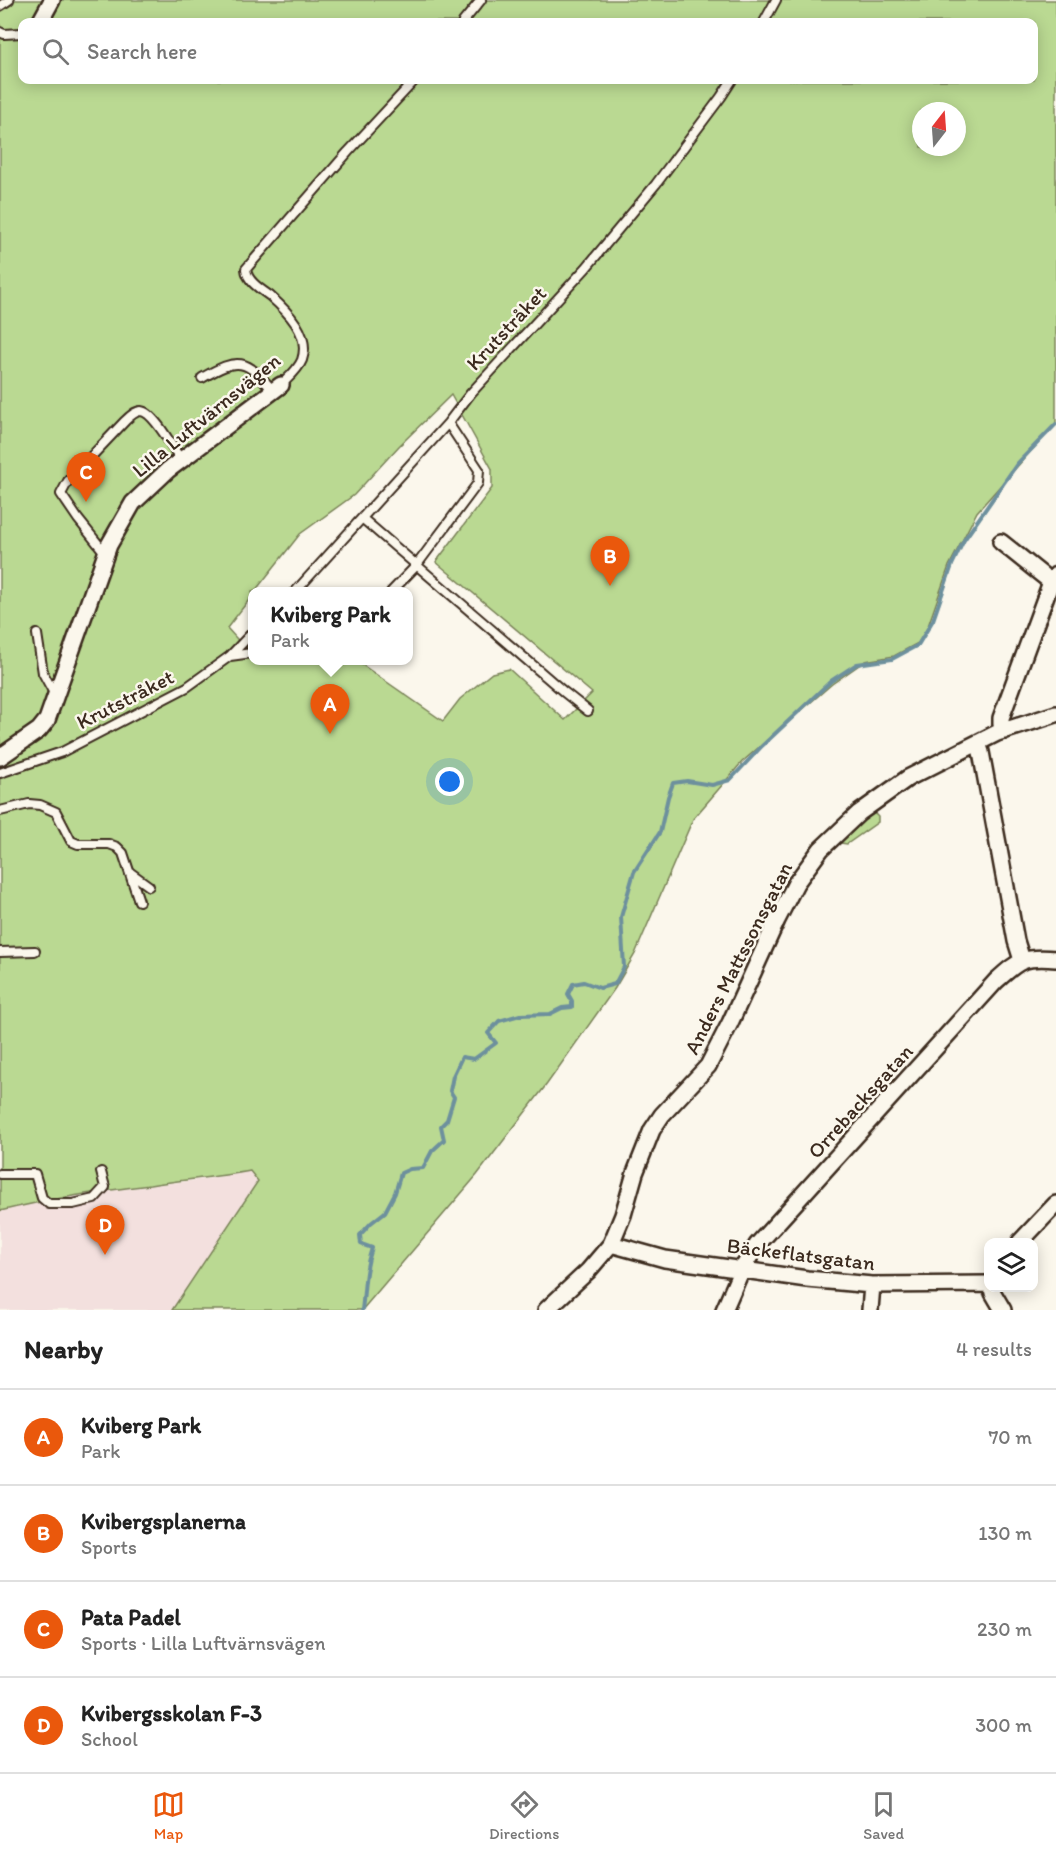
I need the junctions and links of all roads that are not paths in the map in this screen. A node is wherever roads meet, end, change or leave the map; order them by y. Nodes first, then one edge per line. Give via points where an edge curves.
1 (9, 0) edge
2 (52, 0) edge
3 (481, 0) edge
4 (776, 0) edge
5 (0, 6) edge
6 (42, 18) edge
7 (466, 18) edge
8 (766, 18) edge
9 (0, 32) edge
10 (18, 33) edge
11 (412, 84) edge
12 (729, 84) edge
13 (202, 378) dead end
14 (277, 388) junction
15 (448, 423) junction
16 (181, 460) junction
17 (363, 519) junction
18 (1001, 542) dead end
19 (106, 554) junction
20 (416, 566) junction
21 (1053, 578) edge
22 (299, 587) edge
23 (395, 587) edge
24 (37, 634) dead end
25 (248, 637) edge
26 (248, 654) edge
27 (230, 656) junction
28 (55, 696) junction
29 (588, 711) dead end
30 (1056, 714) edge
31 (1004, 731) junction
32 (978, 743) junction
33 (0, 757) edge
34 (0, 773) edge
35 (0, 811) edge
36 (130, 873) junction
37 (149, 886) dead end
38 (139, 901) dead end
39 (35, 951) dead end
40 (0, 952) edge
41 (1056, 958) edge
42 (1022, 960) junction
43 (101, 1172) dead end
44 (0, 1174) edge
45 (1056, 1204) edge
46 (1024, 1238) edge
47 (610, 1244) junction
48 (742, 1269) junction
49 (984, 1284) edge
50 (872, 1285) junction
51 (993, 1292) edge
52 (546, 1310) edge
53 (724, 1310) edge
54 (870, 1310) edge
55 (1003, 1310) edge

1 - 5 lane
2 - 6 street
3 - 7 lane
4 - 8 lane
9 - 10 lane
11 - 14 lane, Lilla Luftvärnsvägen via 246,269 255,284 291,317 302,336 302,359
12 - 15 lane, Krutstråket via 656,184
13 - 14 lane via 233,363 245,365
14 - 16 street, Lilla Luftvärnsvägen
15 - 17 lane, Krutstråket
15 - 20 lane via 479,470 478,483
16 - 19 street, Lilla Luftvärnsvägen via 133,503
16 - 19 lane via 148,414 135,412 68,481 61,494
17 - 20 lane
17 - 22 lane, Krutstråket
18 - 21 street
19 - 28 street, Lilla Luftvärnsvägen
20 - 23 lane
20 - 29 lane
21 - 31 street via 1001,718
24 - 28 lane via 43,673
25 - 27 lane, Krutstråket
26 - 27 lane
27 - 34 lane, Krutstråket via 187,687 62,752
28 - 33 street, Lilla Luftvärnsvägen via 39,730
30 - 31 street, Anders Mattssonsgatan
31 - 32 street, Anders Mattssonsgatan
32 - 42 street
32 - 47 street, Anders Mattssonsgatan via 908,778 859,813 821,849 796,883 708,1066 652,1130
35 - 36 lane via 29,804 50,808 71,841 117,847
36 - 37 lane
36 - 38 lane
39 - 40 lane
41 - 42 street
42 - 48 street, Orrebacksgatan via 996,981 757,1245
43 - 44 lane via 105,1187 94,1199 73,1204 49,1204 42,1198 35,1174
45 - 46 street
47 - 48 street, Bäckeflatsgatan via 665,1259
47 - 52 street, Anders Mattssonsgatan via 588,1271
48 - 50 street, Bäckeflatsgatan
48 - 53 street, Orrebacksgatan
49 - 50 street, Bäckeflatsgatan
50 - 54 street
51 - 55 street

